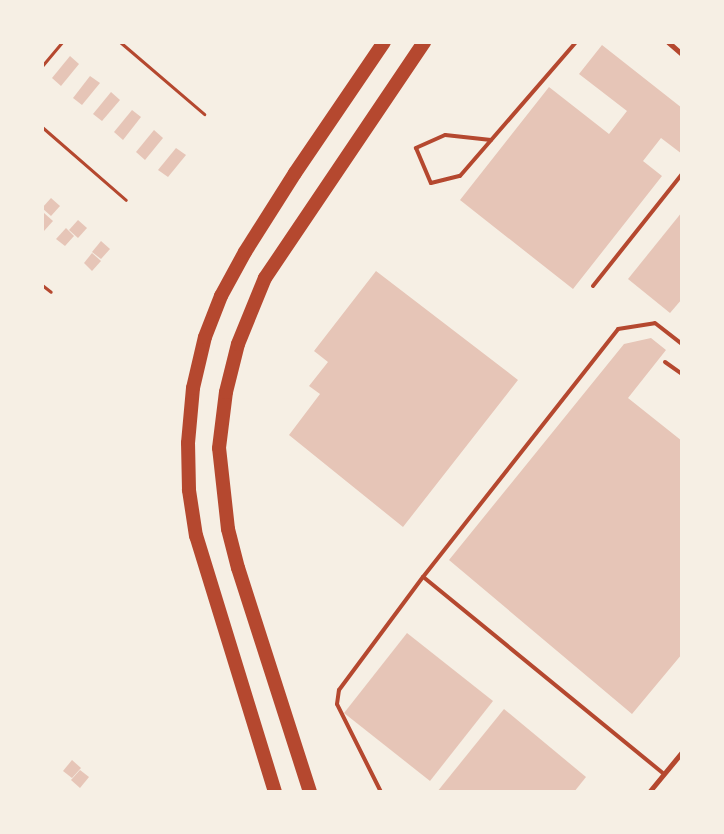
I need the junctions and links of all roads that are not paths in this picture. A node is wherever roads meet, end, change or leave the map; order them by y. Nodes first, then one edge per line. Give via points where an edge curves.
1 (384, 42) edge
2 (424, 42) edge
3 (576, 42) edge
4 (668, 42) edge
5 (682, 54) edge
6 (491, 140) junction
7 (682, 174) edge
8 (593, 286) dead end
9 (682, 344) edge
10 (665, 362) dead end
11 (682, 374) edge
12 (423, 577) junction
13 (682, 752) edge
14 (664, 774) junction
15 (275, 792) edge
16 (310, 792) edge
17 (381, 792) edge
18 (649, 792) edge

1 - 15 highway via 245,252 221,296 205,337 194,388 188,443 196,536
2 - 16 highway via 265,278 238,344 226,392 219,448 228,529
3 - 6 lane
4 - 5 street
6 - 6 lane via 460,176 431,183 416,148 445,135
7 - 8 lane
9 - 12 lane via 655,323 618,329
10 - 11 lane
12 - 14 lane
12 - 17 lane via 339,690 337,704
13 - 14 street
14 - 18 street

